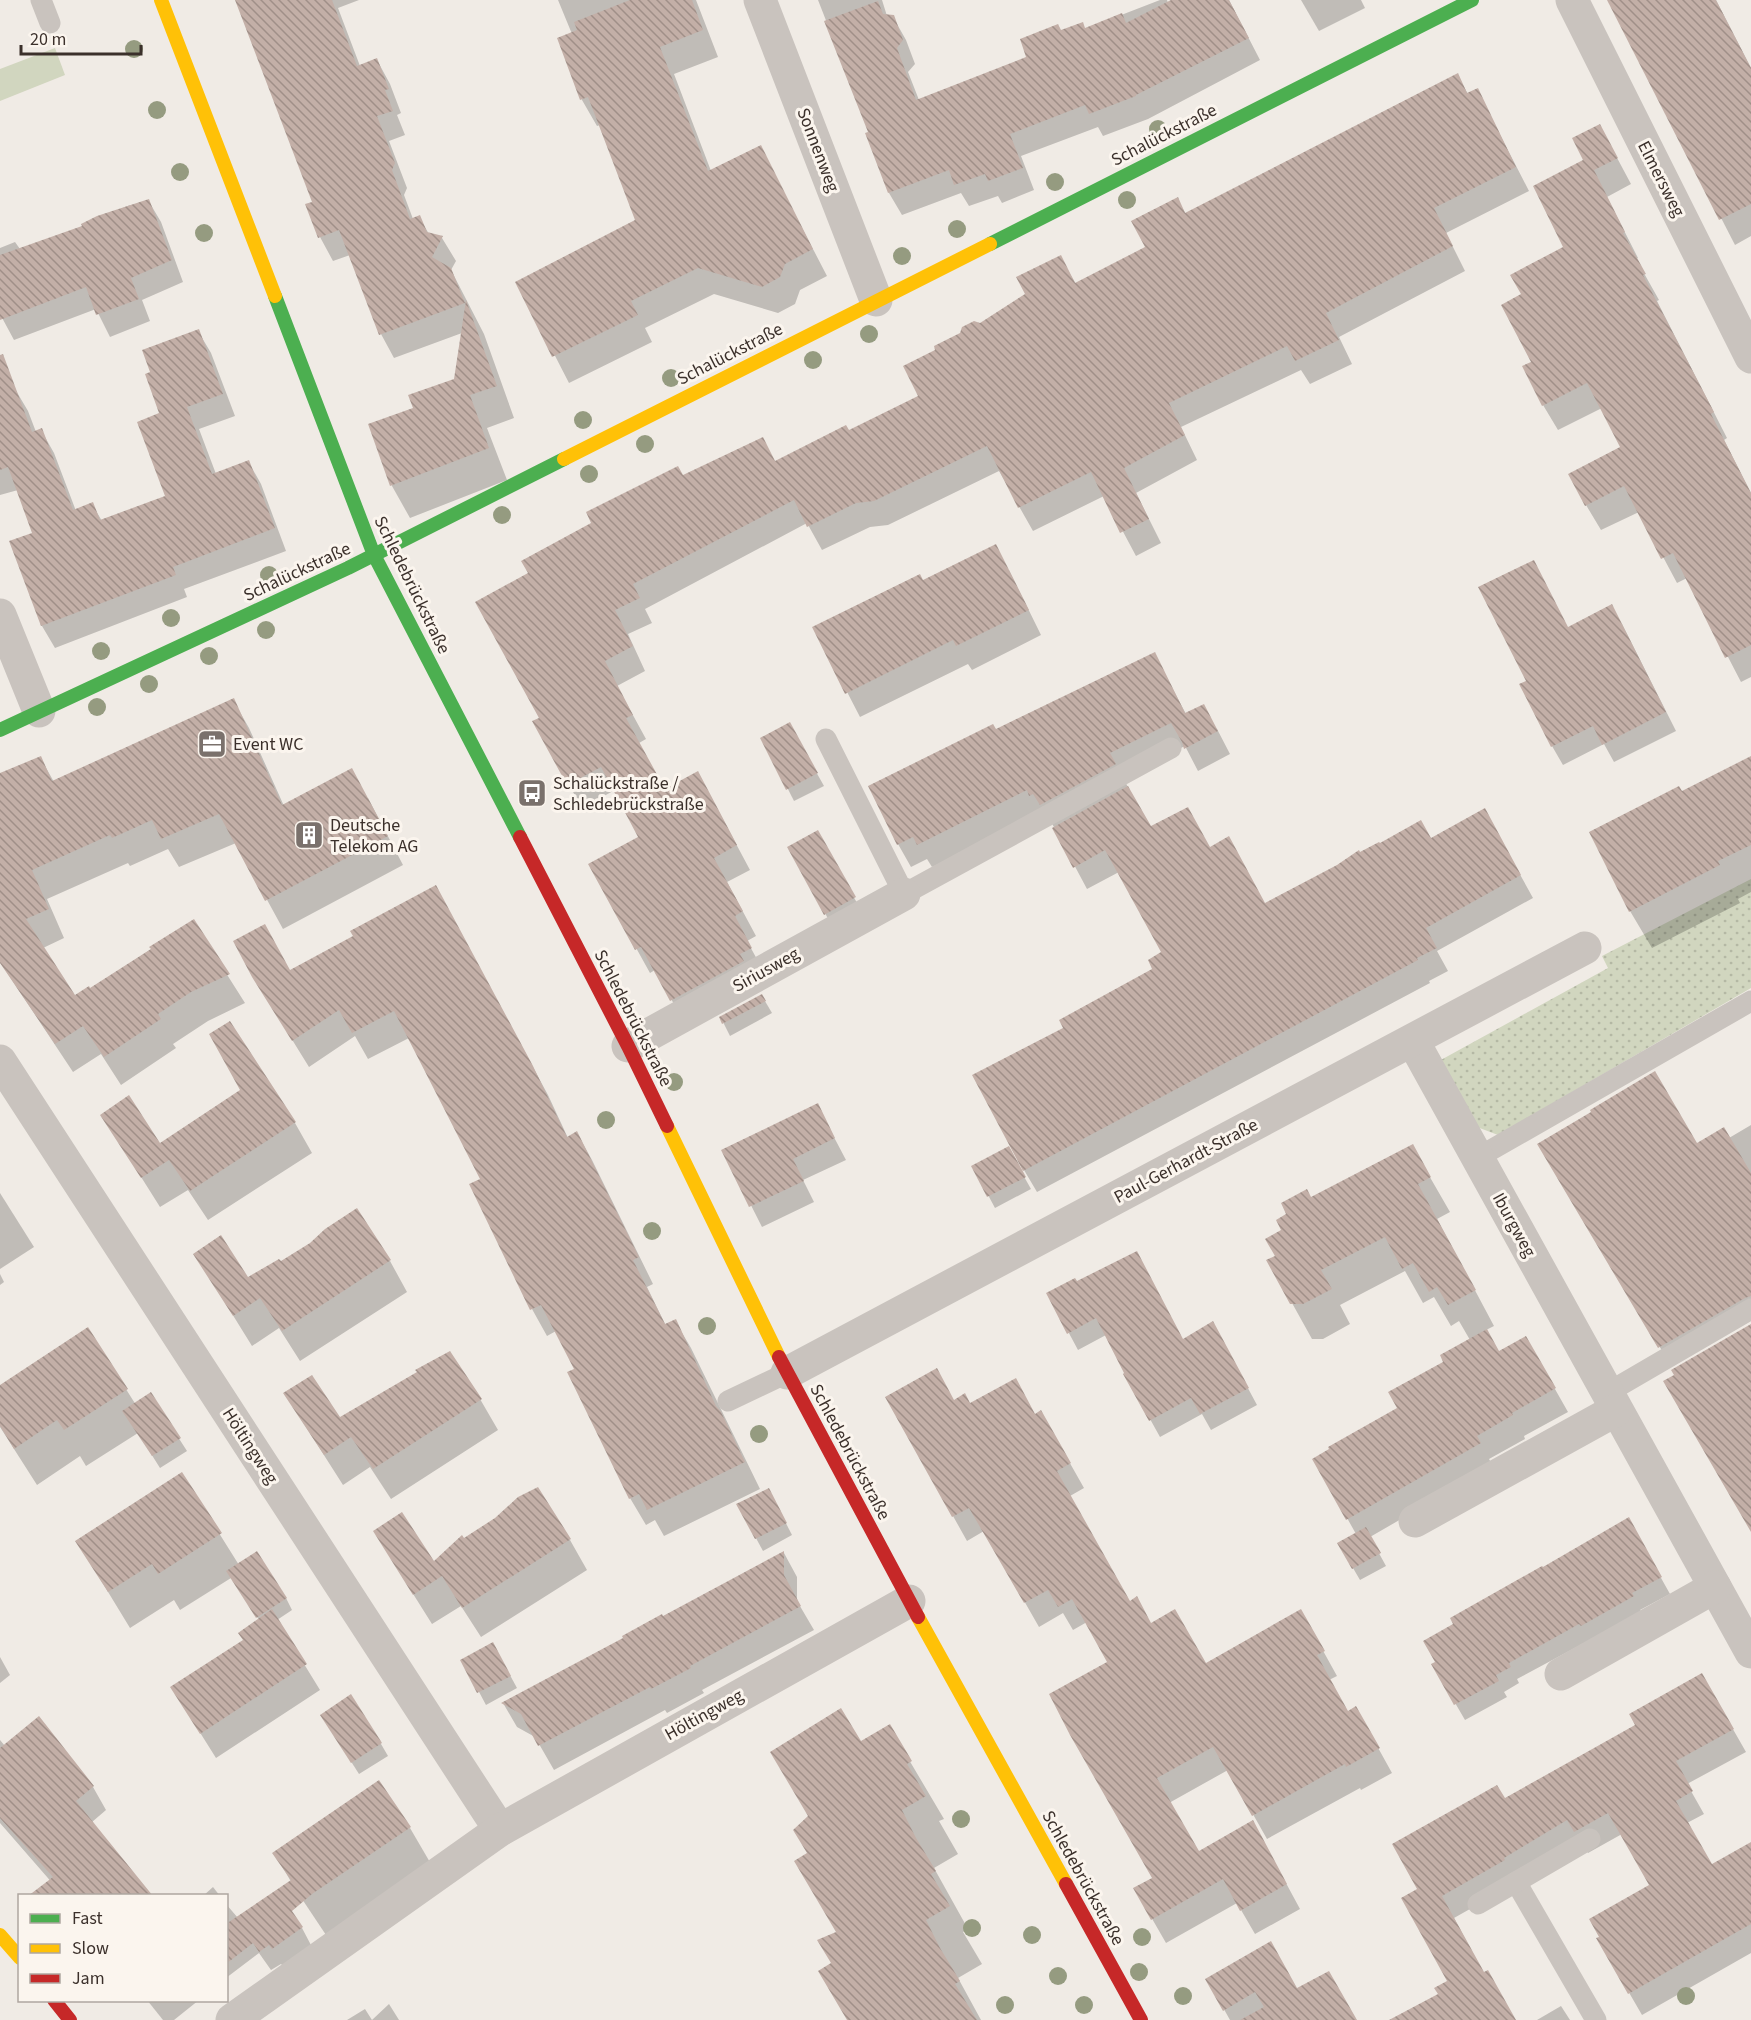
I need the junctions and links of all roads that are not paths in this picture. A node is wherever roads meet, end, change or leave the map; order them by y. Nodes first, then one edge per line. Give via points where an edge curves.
1 (41, 0) edge
2 (161, 0) edge
3 (760, 0) edge
4 (1472, 0) edge
5 (1572, 0) edge
6 (50, 23) dead end
7 (876, 300) junction
8 (1751, 357) edge
9 (374, 555) junction
10 (0, 615) edge
11 (39, 711) junction
12 (0, 730) edge
13 (826, 739) dead end
14 (1171, 748) dead end
15 (904, 894) junction
16 (1585, 948) dead end
17 (1751, 1001) edge
18 (1413, 1041) junction
19 (628, 1046) junction
20 (0, 1061) edge
21 (1477, 1158) junction
22 (1751, 1309) edge
23 (787, 1373) junction
24 (728, 1401) dead end
25 (1611, 1402) junction
26 (1415, 1521) dead end
27 (1715, 1587) junction
28 (909, 1601) junction
29 (1747, 1637) edge
30 (1561, 1674) dead end
31 (500, 1830) junction
32 (1590, 1839) dead end
33 (1515, 1882) junction
34 (1478, 1904) dead end
35 (0, 1935) edge
36 (18, 1956) edge
37 (55, 2002) edge
38 (70, 2020) edge
39 (232, 2020) edge
40 (1141, 2020) edge
41 (1596, 2020) edge

1 - 6 lane
2 - 9 street, Schledebrückstraße
3 - 7 street, Sonnenweg
4 - 7 street, Schalückstraße
5 - 8 street, Elmersweg
7 - 9 street, Schalückstraße
9 - 11 street, Schalückstraße
9 - 19 street, Schledebrückstraße
10 - 11 street
11 - 12 street, Schalückstraße
13 - 15 lane
14 - 15 lane
15 - 19 street, Siriusweg
16 - 18 street, Paul-Gerhardt-Straße
17 - 21 lane
18 - 21 street, Iburgweg
18 - 23 street, Paul-Gerhardt-Straße
19 - 23 street, Schledebrückstraße
20 - 31 street, Höltingweg
21 - 25 street, Iburgweg
22 - 25 lane
23 - 24 lane
23 - 28 street, Schledebrückstraße
25 - 26 street
25 - 27 street, Iburgweg
27 - 29 street, Iburgweg
27 - 30 street
28 - 31 street, Höltingweg
28 - 40 street, Schledebrückstraße
31 - 39 street, Höltingweg
32 - 33 lane
33 - 34 lane
33 - 41 lane
35 - 36 street
37 - 38 street

